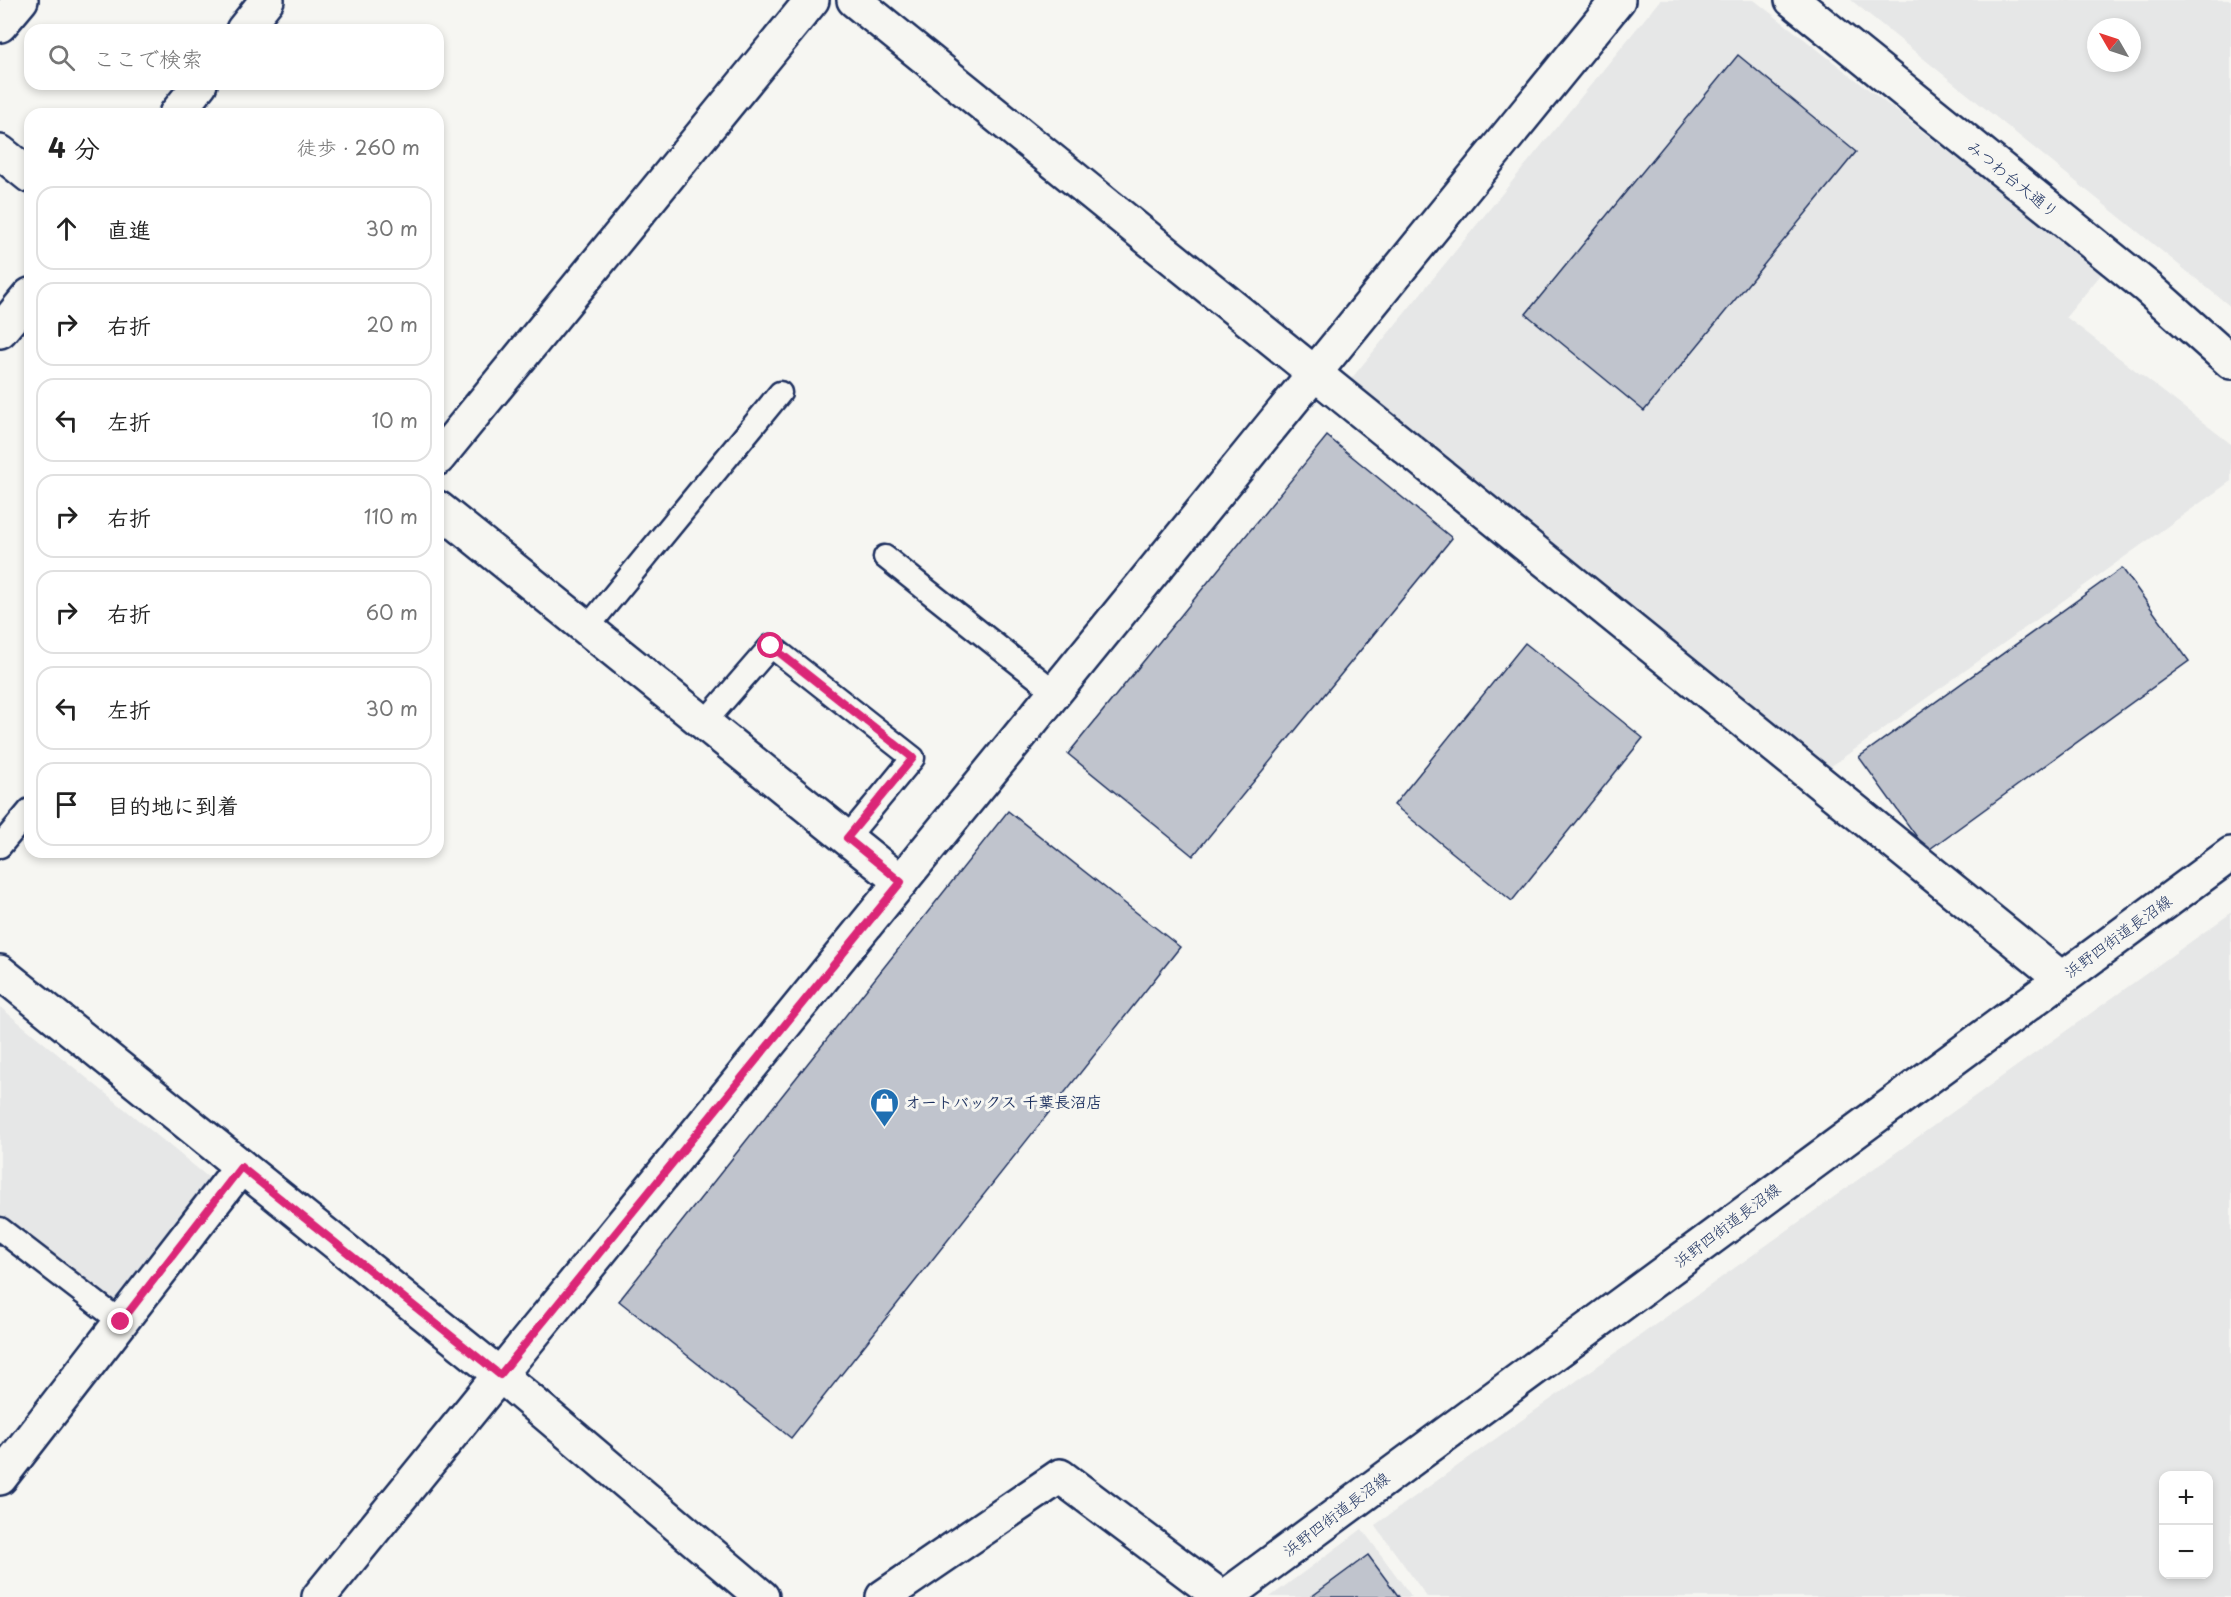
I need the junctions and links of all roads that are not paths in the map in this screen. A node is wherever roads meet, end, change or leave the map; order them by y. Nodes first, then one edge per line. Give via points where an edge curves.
1 (21, 0) edge
2 (267, 0) edge
3 (812, 0) edge
4 (854, 0) edge
5 (1618, 0) edge
6 (1792, 0) edge
7 (248, 24) edge
8 (0, 26) edge
9 (195, 90) edge
10 (181, 108) edge
11 (0, 152) edge
12 (24, 171) edge
13 (24, 302) edge
14 (0, 331) edge
15 (2231, 362) edge
16 (1315, 373) junction
17 (780, 393) dead end
18 (444, 451) edge
19 (444, 513) edge
20 (885, 557) dead end
21 (587, 628) junction
22 (1055, 692) junction
23 (704, 723) junction
24 (24, 817) edge
25 (847, 838) junction
26 (0, 846) edge
27 (2231, 854) edge
28 (901, 882) junction
29 (0, 972) edge
30 (2061, 978) junction
31 (241, 1167) junction
32 (0, 1229) edge
33 (121, 1322) junction
34 (500, 1375) junction
35 (1, 1475) edge
36 (320, 1597) edge
37 (762, 1597) edge
38 (883, 1597) edge
39 (1223, 1597) edge

1 - 8 street
2 - 7 street
3 - 18 street
4 - 16 street
5 - 16 street
6 - 15 street, みつわ台大通り via 2147,287
9 - 10 street
11 - 12 street
13 - 14 street
16 - 22 street
16 - 30 street
17 - 21 lane
19 - 21 street
20 - 22 lane
21 - 23 street
22 - 28 street
23 - 25 street
23 - 25 lane via 771,646 913,758
24 - 26 lane
25 - 28 street
27 - 30 street, 浜野四街道長沼線
28 - 34 street
29 - 31 street
30 - 39 street, 浜野四街道長沼線
31 - 33 street
31 - 34 street
32 - 33 lane
33 - 35 street
34 - 36 street
34 - 37 street
38 - 39 street via 1060,1476

